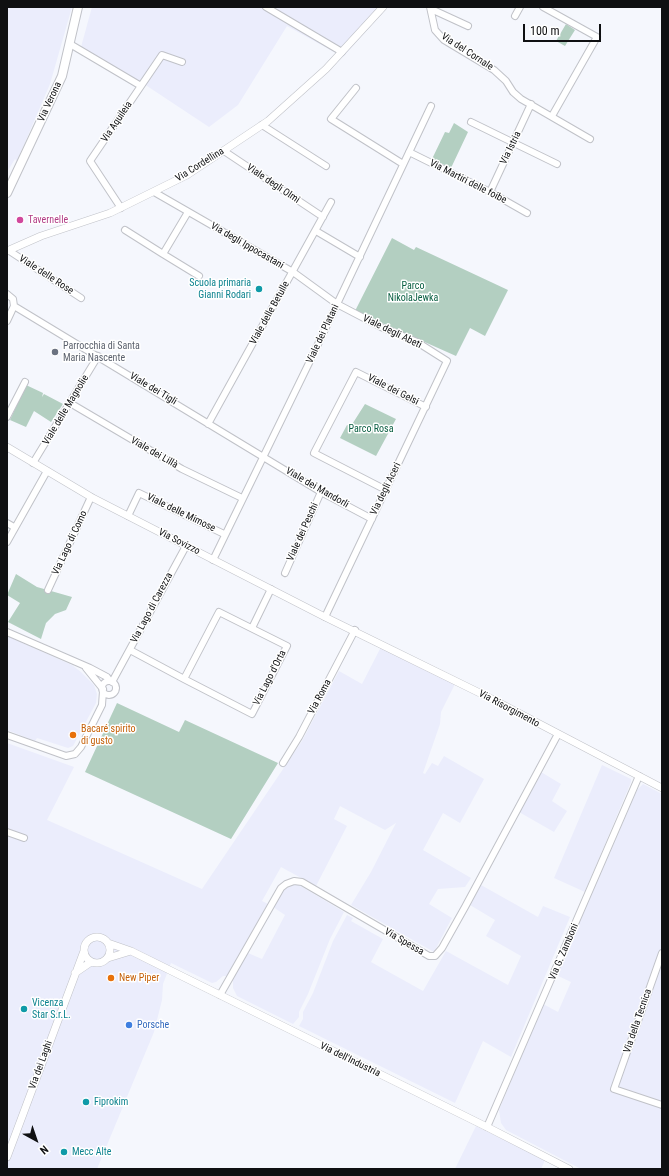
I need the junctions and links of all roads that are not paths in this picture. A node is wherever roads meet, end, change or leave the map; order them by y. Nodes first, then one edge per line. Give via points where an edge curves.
1 (78, 7) edge
2 (266, 7) edge
3 (383, 7) edge
4 (520, 7) edge
5 (543, 7) edge
6 (431, 8) edge
7 (515, 16) dead end
8 (468, 26) dead end
9 (70, 44) junction
10 (342, 52) junction
11 (182, 62) dead end
12 (141, 86) junction
13 (356, 88) dead end
14 (531, 104) junction
15 (431, 106) dead end
16 (552, 116) junction
17 (471, 122) dead end
18 (262, 125) junction
19 (590, 139) dead end
20 (514, 142) junction
21 (224, 151) junction
22 (409, 152) junction
23 (403, 164) junction
24 (557, 164) dead end
25 (326, 166) dead end
26 (154, 192) junction
27 (490, 192) junction
28 (7, 193) edge
29 (331, 202) dead end
30 (121, 208) junction
31 (188, 212) junction
32 (526, 213) dead end
33 (323, 217) junction
34 (125, 230) dead end
35 (316, 231) junction
36 (8, 253) edge
37 (163, 254) junction
38 (360, 257) junction
39 (293, 272) junction
40 (199, 276) dead end
41 (7, 294) edge
42 (81, 298) dead end
43 (337, 304) junction
44 (14, 306) junction
45 (7, 321) edge
46 (98, 356) junction
47 (447, 361) joint
48 (25, 382) dead end
49 (70, 403) junction
50 (426, 407) junction
51 (7, 417) edge
52 (208, 424) junction
53 (7, 447) edge
54 (263, 457) junction
55 (33, 463) junction
56 (46, 471) junction
57 (386, 490) junction
58 (321, 492) junction
59 (91, 497) junction
60 (242, 498) junction
61 (128, 516) junction
62 (372, 519) junction
63 (7, 523) edge
64 (14, 527) junction
65 (224, 534) junction
66 (7, 542) edge
67 (186, 546) junction
68 (213, 560) junction
69 (285, 573) dead end
70 (48, 590) dead end
71 (271, 590) junction
72 (325, 617) junction
73 (252, 628) junction
74 (355, 630) junction
75 (7, 632) edge
76 (130, 650) junction
77 (85, 667) junction
78 (184, 680) junction
79 (112, 683) junction
80 (103, 690) junction
81 (111, 694) junction
82 (102, 705) junction
83 (558, 734) junction
84 (7, 735) edge
85 (283, 763) dead end
86 (639, 776) junction
87 (662, 788) edge
88 (7, 832) edge
89 (24, 838) dead end
90 (108, 943) junction
91 (84, 951) junction
92 (131, 951) junction
93 (662, 953) edge
94 (108, 958) junction
95 (92, 962) junction
96 (660, 964) edge
97 (74, 973) junction
98 (220, 995) junction
99 (662, 1105) edge
100 (488, 1127) junction
101 (7, 1157) edge
102 (569, 1169) edge

1 - 9 main road, Via Verona
2 - 10 street
3 - 10 street, Via Cordellina
4 - 7 street
5 - 16 street via 597,38
6 - 8 street, Via del Cornale
6 - 14 street, Via del Cornale via 434,30 439,35 494,70 506,81 512,92
9 - 12 street
9 - 28 main road, Via Verona via 62,76
10 - 18 street, Via Cordellina
11 - 12 street, Via Aquileia via 162,55
12 - 30 street, Via Aquileia via 90,162
13 - 23 street via 331,119
14 - 16 street, Via del Cornale
14 - 20 street, Via Istria
15 - 22 street, Viale dei Platani
16 - 19 street, Via del Cornale
17 - 20 street
18 - 21 street, Via Cordellina
18 - 25 street
20 - 24 street
20 - 27 street, Via Istria
21 - 26 street, Via Cordellina via 187,175
21 - 33 street, Viale degli Olmi
22 - 23 street, Viale dei Platani
22 - 27 street, Via Martiri delle foibe
23 - 38 street, Viale dei Platani
26 - 30 street, Via Cordellina
26 - 31 street, Via degli Ippocastani
27 - 32 street, Via Martiri delle foibe
29 - 33 street, Viale delle Betulle
30 - 36 street, Via Cordellina via 34,240
31 - 37 street
31 - 39 street, Via degli Ippocastani
33 - 35 street, Viale delle Betulle
34 - 37 street
35 - 38 street
35 - 39 street, Viale delle Betulle
36 - 42 street, Viale delle Rose
37 - 40 street
38 - 43 street, Viale dei Platani
39 - 43 street, Via degli Ippocastani
39 - 52 street, Viale delle Betulle
41 - 44 street, Viale dei Tigli via 14,299
43 - 47 street, Viale degli Abeti via 417,342
43 - 54 street, Viale dei Platani
44 - 45 street
44 - 46 street, Viale dei Tigli
46 - 49 street, Viale delle Magnolie
46 - 52 street, Viale dei Tigli
47 - 50 street, Via degli Aceri
48 - 51 street
49 - 55 street, Viale delle Magnolie
49 - 60 street, Viale dei Lillà via 182,469
50 - 57 street, Via degli Aceri
50 - 57 street, Viale dei Gelsi via 356,372 314,453
52 - 54 street, Viale dei Tigli
53 - 55 street, Via Sovizzo
54 - 58 street, Viale dei Mandorli
54 - 60 street, Viale dei Platani
55 - 56 street, Via Sovizzo
56 - 59 street, Via Sovizzo
56 - 64 street
57 - 62 street, Via degli Aceri
58 - 62 street, Viale dei Mandorli
58 - 69 street, Viale dei Peschi
59 - 61 street, Via Sovizzo
59 - 70 street, Via Lago di Como
60 - 65 street, Viale dei Platani
61 - 65 street, Viale delle Mimose via 139,492
61 - 67 street, Via Sovizzo
62 - 72 street, Via degli Aceri
63 - 64 street
64 - 66 street
65 - 68 street, Viale dei Platani
67 - 68 street, Via Sovizzo
67 - 76 street, Via Lago di Carezza
68 - 71 street, Via Sovizzo
71 - 72 street, Via Sovizzo
71 - 73 street
72 - 74 street, Via Sovizzo
73 - 78 street, Via Lago d'Orta via 219,612
73 - 78 street, Via Lago d'Orta via 287,646 252,714
74 - 83 street, Via Risorgimento
74 - 85 street, Via Roma via 301,734
75 - 77 street
76 - 78 street, Via Lago d'Orta
76 - 79 street, Via Lago di Carezza
77 - 79 street via 107,677
77 - 80 street
79 - 80 street via 104,684
79 - 81 street via 116,690
80 - 81 street via 106,694
80 - 82 street
81 - 82 street
82 - 84 street via 81,747 71,755 59,754
83 - 86 street, Via Risorgimento
83 - 98 street, Via Spessa via 442,948 435,956 429,956 306,885 294,881 281,888
86 - 87 street, Via Risorgimento
86 - 100 street, Via G. Zamboni
88 - 89 street
90 - 91 street via 103,938 92,937 84,946
90 - 92 street, Via dell'Industria
90 - 94 street
91 - 95 street via 85,957
91 - 97 street, Via dei Laghi
92 - 94 street
92 - 98 street, Via dell'Industria
93 - 96 street, Via della Tecnica
94 - 95 street via 99,963
95 - 97 street
96 - 99 street, Via della Tecnica via 614,1089
97 - 101 street, Via dei Laghi
98 - 100 street, Via dell'Industria
100 - 102 street, Via dell'Industria

